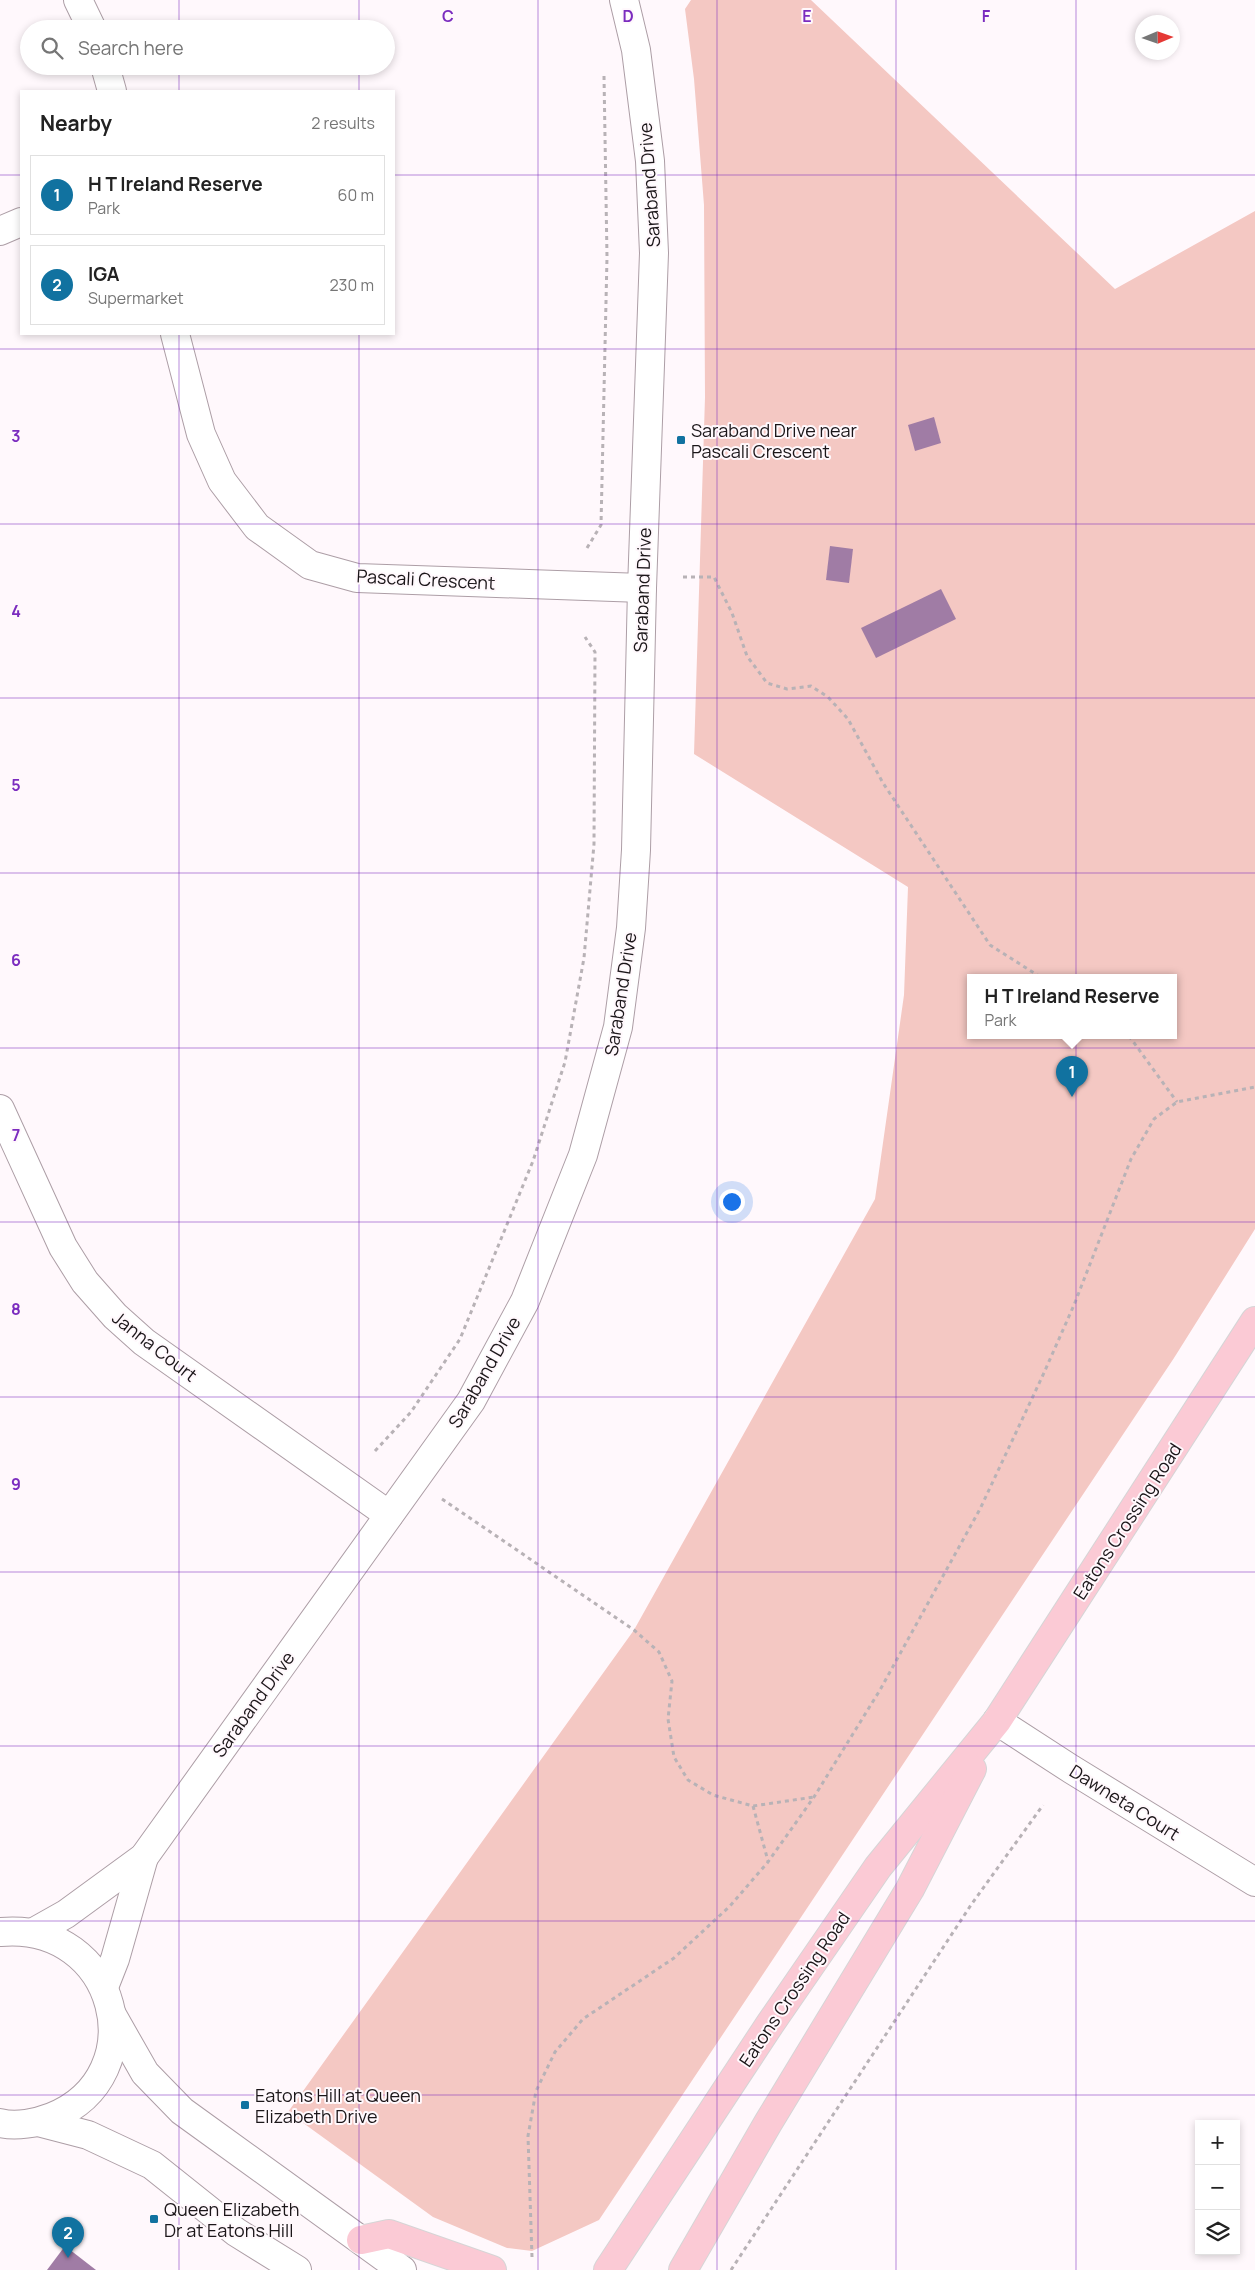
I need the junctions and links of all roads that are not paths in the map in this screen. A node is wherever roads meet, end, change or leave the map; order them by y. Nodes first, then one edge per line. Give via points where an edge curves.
1 (78, 0) edge
2 (624, 0) edge
3 (88, 20) edge
4 (108, 75) edge
5 (112, 90) edge
6 (20, 222) edge
7 (0, 231) edge
8 (175, 335) edge
9 (642, 588) junction
10 (0, 1108) edge
11 (1255, 1321) edge
12 (389, 1516) junction
13 (997, 1721) junction
14 (144, 1856) junction
15 (1255, 1882) edge
16 (0, 1932) edge
17 (34, 1932) junction
18 (104, 1987) junction
19 (112, 2015) junction
20 (38, 2122) junction
21 (2, 2125) edge
22 (361, 2240) junction
23 (298, 2270) edge
24 (402, 2270) edge
25 (492, 2270) edge
26 (608, 2270) edge
27 (683, 2270) edge

1 - 3 street
2 - 9 street, Saraband Drive via 636,50 650,161 654,253
4 - 5 street
6 - 7 street
8 - 9 street, Pascali Crescent via 201,434 222,481 257,527 310,564 357,578
9 - 12 street, Saraband Drive via 631,928 618,1026 583,1155 525,1301 472,1401
10 - 12 street, Janna Court via 63,1247 85,1282 115,1316 144,1342
11 - 13 main road, Eatons Crossing Road
12 - 14 street, Saraband Drive
13 - 15 street, Dawneta Court
13 - 26 main road, Eatons Crossing Road via 878,1867
13 - 27 main road, Eatons Crossing Road via 910,1889
14 - 17 street, Saraband Drive via 66,1914
14 - 18 street, Saraband Drive
16 - 17 street
17 - 18 street via 62,1943 86,1961
18 - 19 street
19 - 20 street via 111,2043 103,2071 87,2094 65,2112
19 - 22 street via 145,2073 182,2111
20 - 21 street
20 - 23 street via 88,2135 152,2165 236,2232
22 - 24 street
22 - 25 main road via 389,2234

